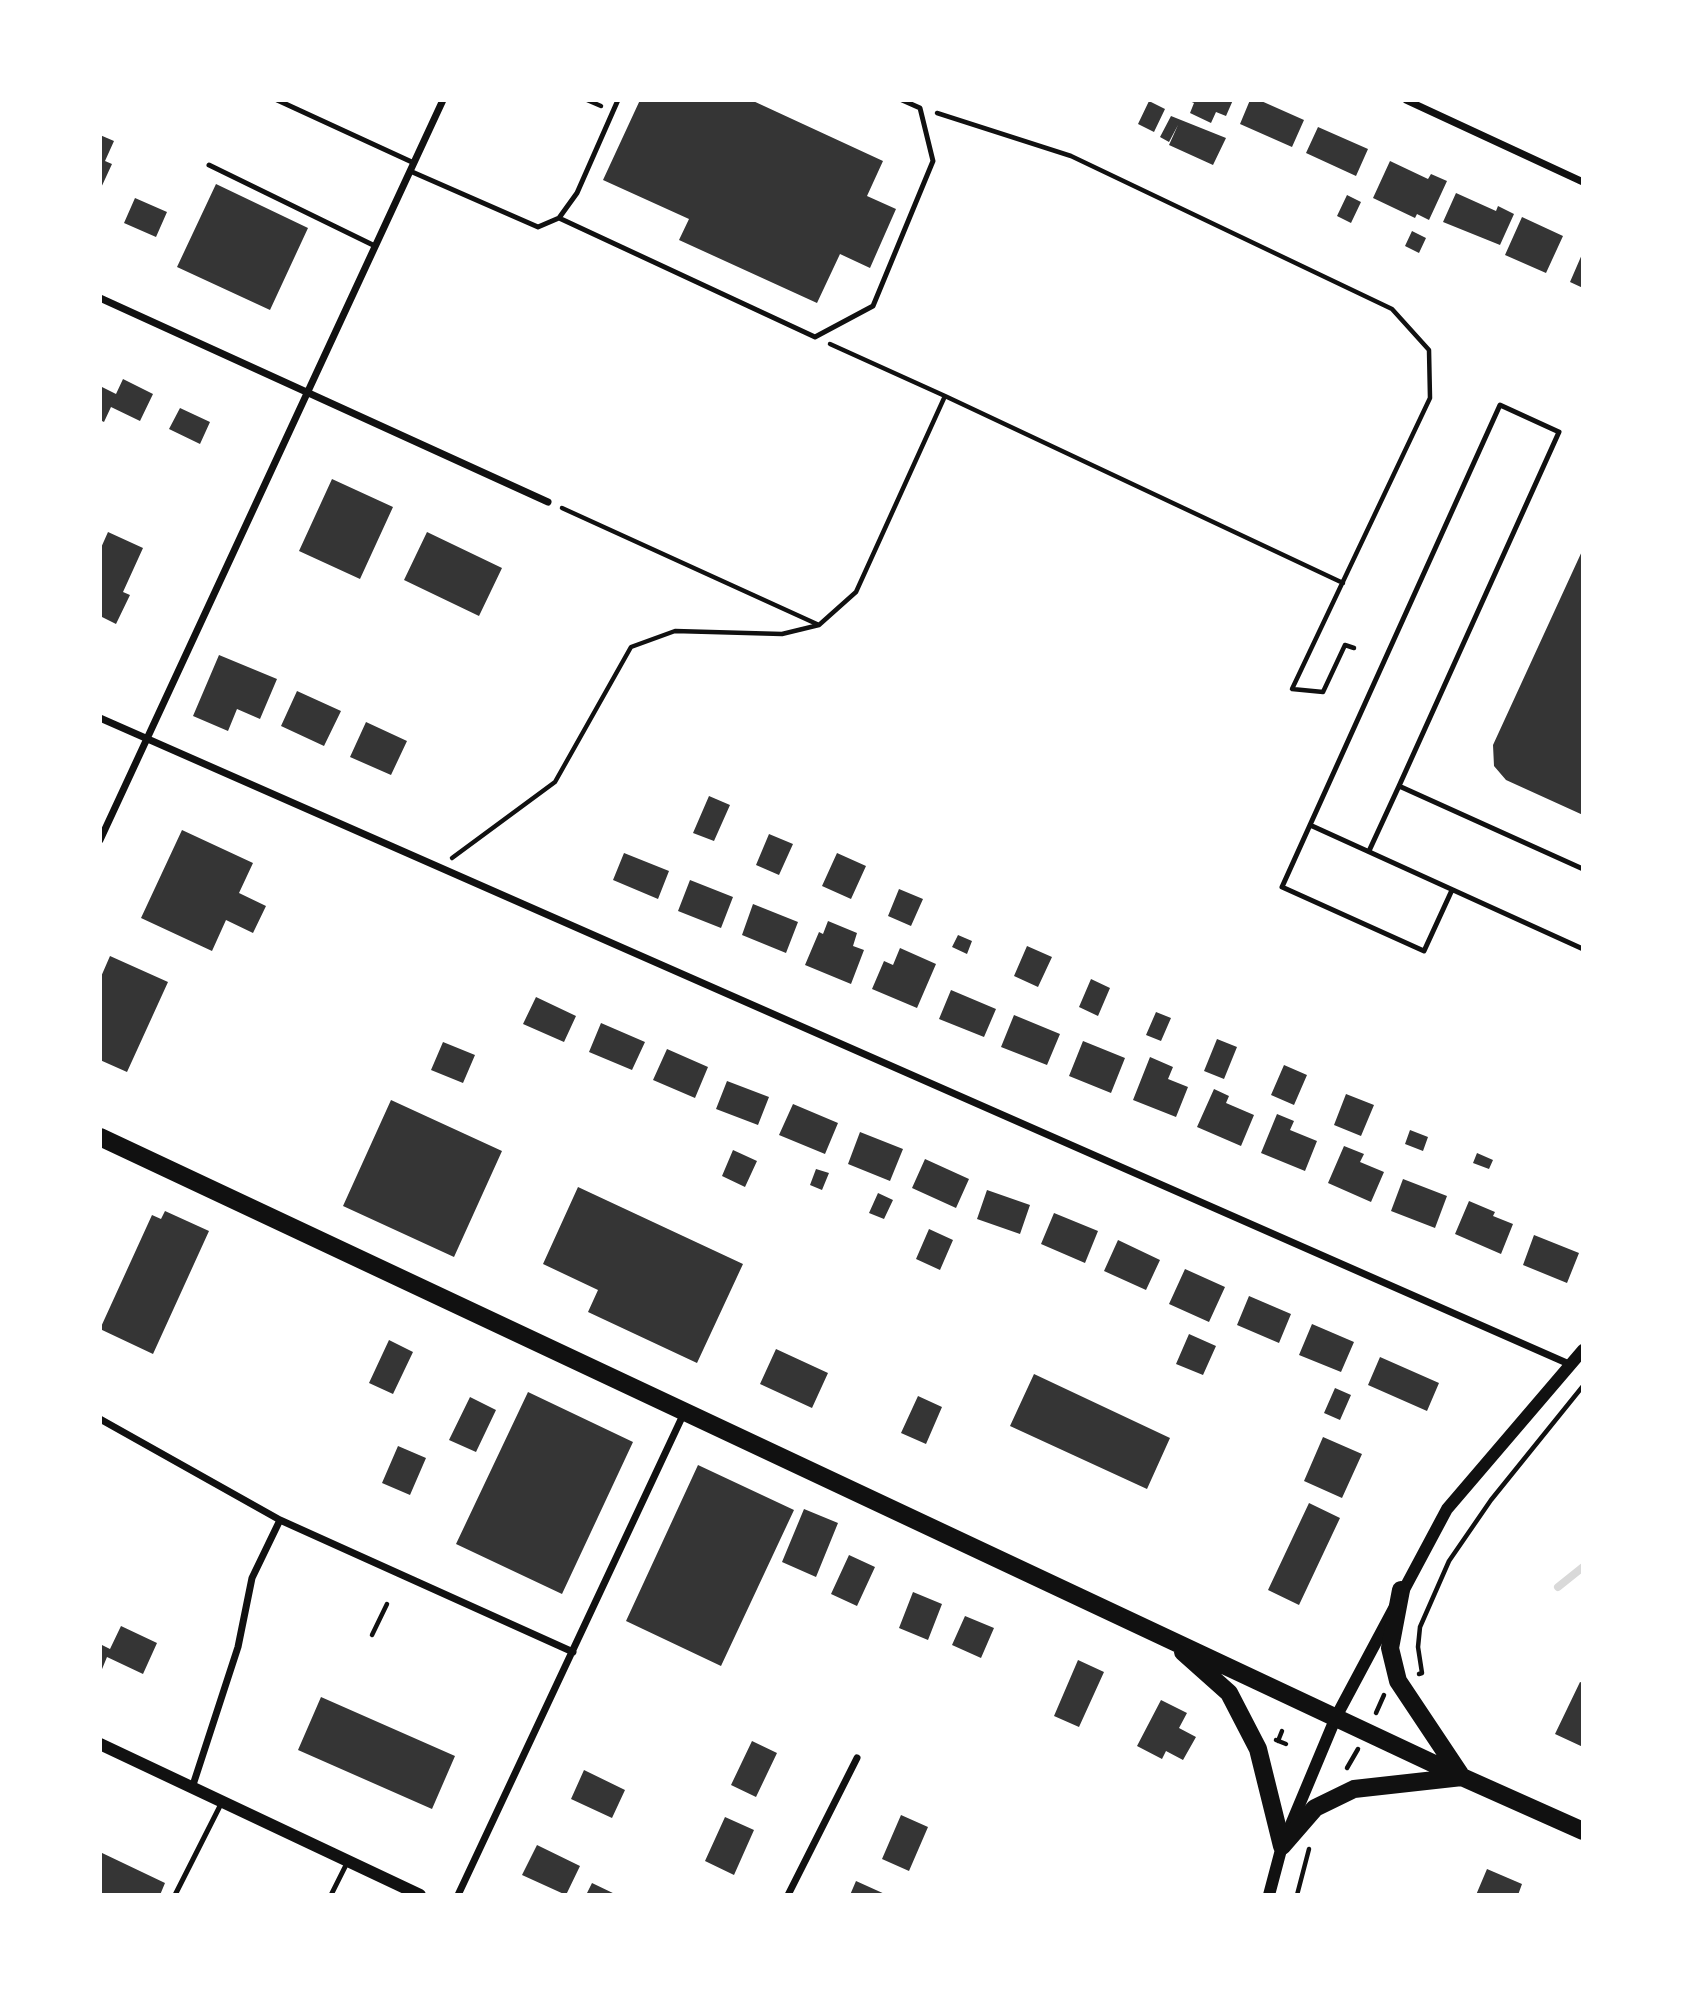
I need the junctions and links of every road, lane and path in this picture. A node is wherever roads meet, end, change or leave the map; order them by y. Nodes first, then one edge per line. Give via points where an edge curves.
1 (443, 100) edge
2 (618, 100) edge
3 (902, 100) edge
4 (1405, 100) edge
5 (282, 101) edge
6 (920, 108) junction
7 (209, 164) dead end
8 (412, 167) junction
9 (1583, 182) edge
10 (559, 218) junction
11 (375, 246) junction
12 (100, 298) edge
13 (815, 337) junction
14 (307, 392) junction
15 (945, 396) junction
16 (548, 502) joint
17 (1343, 583) junction
18 (820, 625) junction
19 (1354, 648) dead end
20 (100, 718) edge
21 (146, 739) junction
22 (1398, 786) junction
23 (1310, 825) junction
24 (100, 840) edge
25 (1368, 851) junction
26 (451, 859) dead end
27 (1583, 869) edge
28 (1452, 890) junction
29 (1583, 950) edge
30 (100, 1138) edge
31 (1583, 1350) edge
32 (1569, 1364) junction
33 (1583, 1386) edge
34 (685, 1412) junction
35 (100, 1419) edge
36 (280, 1520) junction
37 (1401, 1590) junction
38 (387, 1604) dead end
39 (372, 1635) dead end
40 (1170, 1640) junction
41 (573, 1653) junction
42 (1419, 1674) dead end
43 (1336, 1717) junction
44 (1282, 1731) dead end
45 (1278, 1741) dead end
46 (100, 1744) edge
47 (857, 1758) dead end
48 (1462, 1777) junction
49 (192, 1788) junction
50 (222, 1802) junction
51 (1583, 1831) edge
52 (1312, 1843) dead end
53 (1282, 1846) junction
54 (348, 1861) junction
55 (175, 1895) edge
56 (331, 1895) edge
57 (420, 1895) edge
58 (458, 1895) edge
59 (788, 1895) edge
60 (1269, 1895) edge
61 (1297, 1895) edge

1 - 8 street
2 - 10 lane via 577,193
3 - 6 lane
4 - 9 street
5 - 8 lane
6 - 13 lane via 933,161 873,306
6 - 17 path via 1071,156 1392,309 1429,350 1430,398
7 - 11 lane
8 - 10 lane via 538,227
8 - 11 street
10 - 13 lane
11 - 14 street
12 - 14 street
13 - 15 path
14 - 16 street
14 - 21 street
15 - 17 path
15 - 18 path via 856,592
16 - 18 path
17 - 19 path via 1292,689 1323,692 1345,645
18 - 26 path via 782,634 675,631 631,647 555,782
20 - 21 street
21 - 24 street
21 - 32 street
22 - 23 lane via 1559,432 1500,405
22 - 25 lane
22 - 27 lane
23 - 25 lane
23 - 28 lane via 1282,887 1423,951
25 - 28 lane
28 - 29 lane
30 - 34 main road
31 - 32 street
32 - 37 street via 1447,1510
33 - 42 path via 1491,1500 1449,1561 1420,1626
34 - 40 main road
34 - 41 street
35 - 36 street
36 - 41 street
36 - 49 street via 252,1578 238,1647
37 - 43 street
37 - 48 main road via 1390,1648 1398,1681
38 - 39 path
40 - 43 main road
40 - 53 main road via 1229,1693 1258,1749
41 - 58 street
43 - 48 main road
43 - 53 street
44 - 45 path
46 - 49 street
47 - 59 street
48 - 51 main road
48 - 53 main road via 1353,1789 1315,1808
49 - 50 street
50 - 54 street
50 - 55 lane
52 - 61 path
53 - 60 street
54 - 56 lane
54 - 57 street

